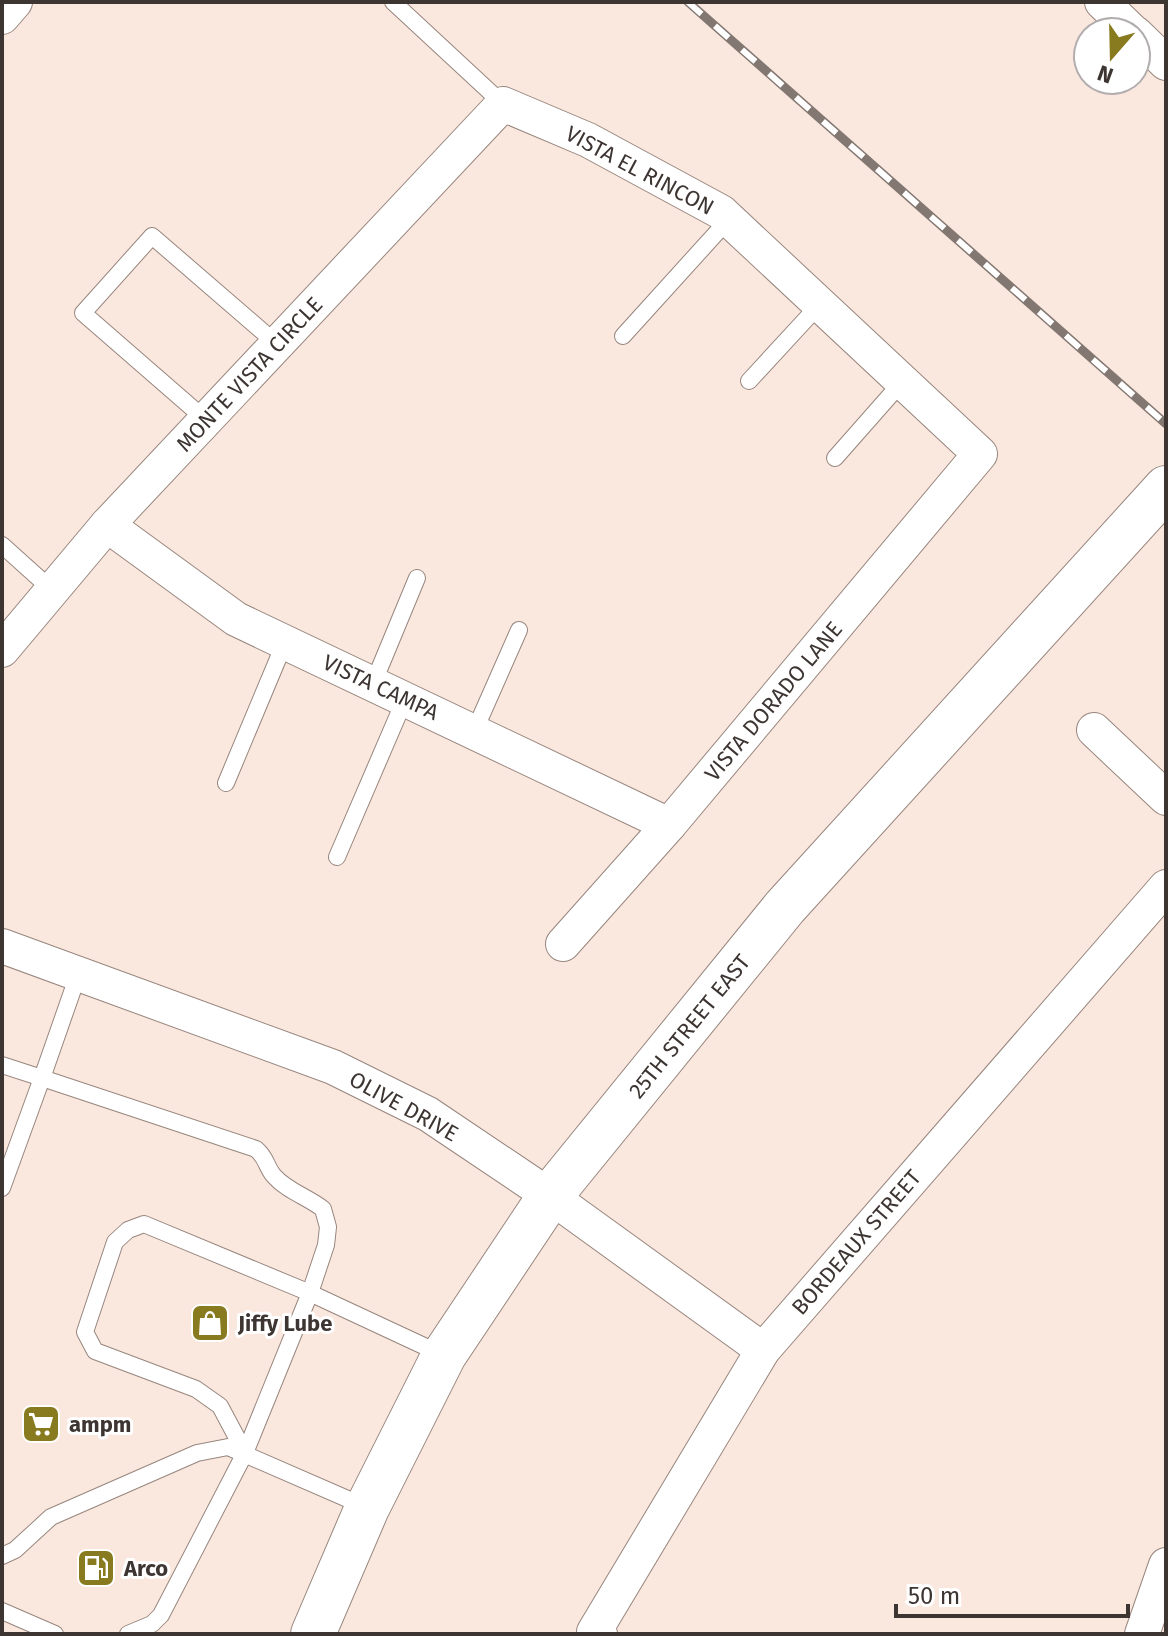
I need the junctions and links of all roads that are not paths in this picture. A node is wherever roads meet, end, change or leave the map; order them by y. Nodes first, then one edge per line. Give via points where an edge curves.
1 (15, 2) edge
2 (393, 2) edge
3 (1102, 2) edge
4 (1117, 16) edge
5 (2, 17) edge
6 (503, 104) junction
7 (729, 219) junction
8 (820, 304) junction
9 (623, 336) dead end
10 (277, 344) junction
11 (749, 381) dead end
12 (902, 382) junction
13 (206, 420) junction
14 (980, 454) joint
15 (835, 458) dead end
16 (1166, 488) edge
17 (107, 525) junction
18 (2, 545) edge
19 (417, 578) dead end
20 (52, 590) junction
21 (519, 630) dead end
22 (285, 642) junction
23 (2, 650) edge
24 (373, 684) junction
25 (405, 699) junction
26 (1094, 730) dead end
27 (474, 732) junction
28 (226, 783) dead end
29 (1166, 798) edge
30 (669, 825) junction
31 (337, 857) dead end
32 (1166, 887) edge
33 (563, 944) dead end
34 (2, 946) edge
35 (78, 975) junction
36 (2, 1065) edge
37 (42, 1078) junction
38 (2, 1188) edge
39 (550, 1196) junction
40 (310, 1293) junction
41 (763, 1350) junction
42 (444, 1355) junction
43 (245, 1453) junction
44 (367, 1508) junction
45 (2, 1556) edge
46 (1166, 1565) edge
47 (2, 1611) edge
48 (597, 1633) edge
49 (55, 1634) edge
50 (128, 1634) edge
51 (313, 1634) edge
52 (1142, 1634) edge

1 - 5 street
2 - 6 lane, VISTA EL RINCON
3 - 4 street
6 - 7 street, VISTA EL RINCON via 588,140
6 - 10 street, MONTE VISTA CIRCLE
7 - 8 street, VISTA EL RINCON
7 - 9 lane
8 - 11 lane
8 - 12 street, VISTA EL RINCON
10 - 13 street, MONTE VISTA CIRCLE
10 - 13 lane via 152,236 83,313
12 - 14 street, VISTA EL RINCON
12 - 15 lane
13 - 17 street, MONTE VISTA CIRCLE
14 - 30 street, VISTA DORADO LANE
16 - 39 main road, 25TH STREET EAST via 785,907
17 - 20 street, MONTE VISTA CIRCLE
17 - 22 street, VISTA CAMPA via 236,619
18 - 20 lane
19 - 24 lane
20 - 23 street, MONTE VISTA CIRCLE
21 - 27 lane
22 - 24 street, VISTA CAMPA
22 - 28 lane
24 - 25 street, VISTA CAMPA
25 - 27 street, VISTA CAMPA
25 - 31 lane
26 - 29 street
27 - 30 street, VISTA CAMPA
30 - 33 street, VISTA DORADO LANE
32 - 41 street, BORDEAUX STREET
34 - 35 street, OLIVE DRIVE
35 - 37 lane
35 - 39 street, OLIVE DRIVE via 333,1067 428,1114
36 - 37 lane
37 - 38 lane
37 - 40 lane via 256,1149 273,1175 323,1209 326,1245
39 - 41 street, OLIVE DRIVE
39 - 42 main road, 25TH STREET EAST
40 - 42 lane
40 - 43 lane
40 - 43 lane via 144,1224 115,1242 85,1332 95,1351 208,1397 220,1406
41 - 48 street, BORDEAUX STREET
42 - 44 main road, 25TH STREET EAST
43 - 44 lane
43 - 45 lane via 228,1447 197,1453 51,1517
43 - 50 lane via 161,1615
44 - 51 main road, 25TH STREET EAST
46 - 52 street
47 - 49 lane

